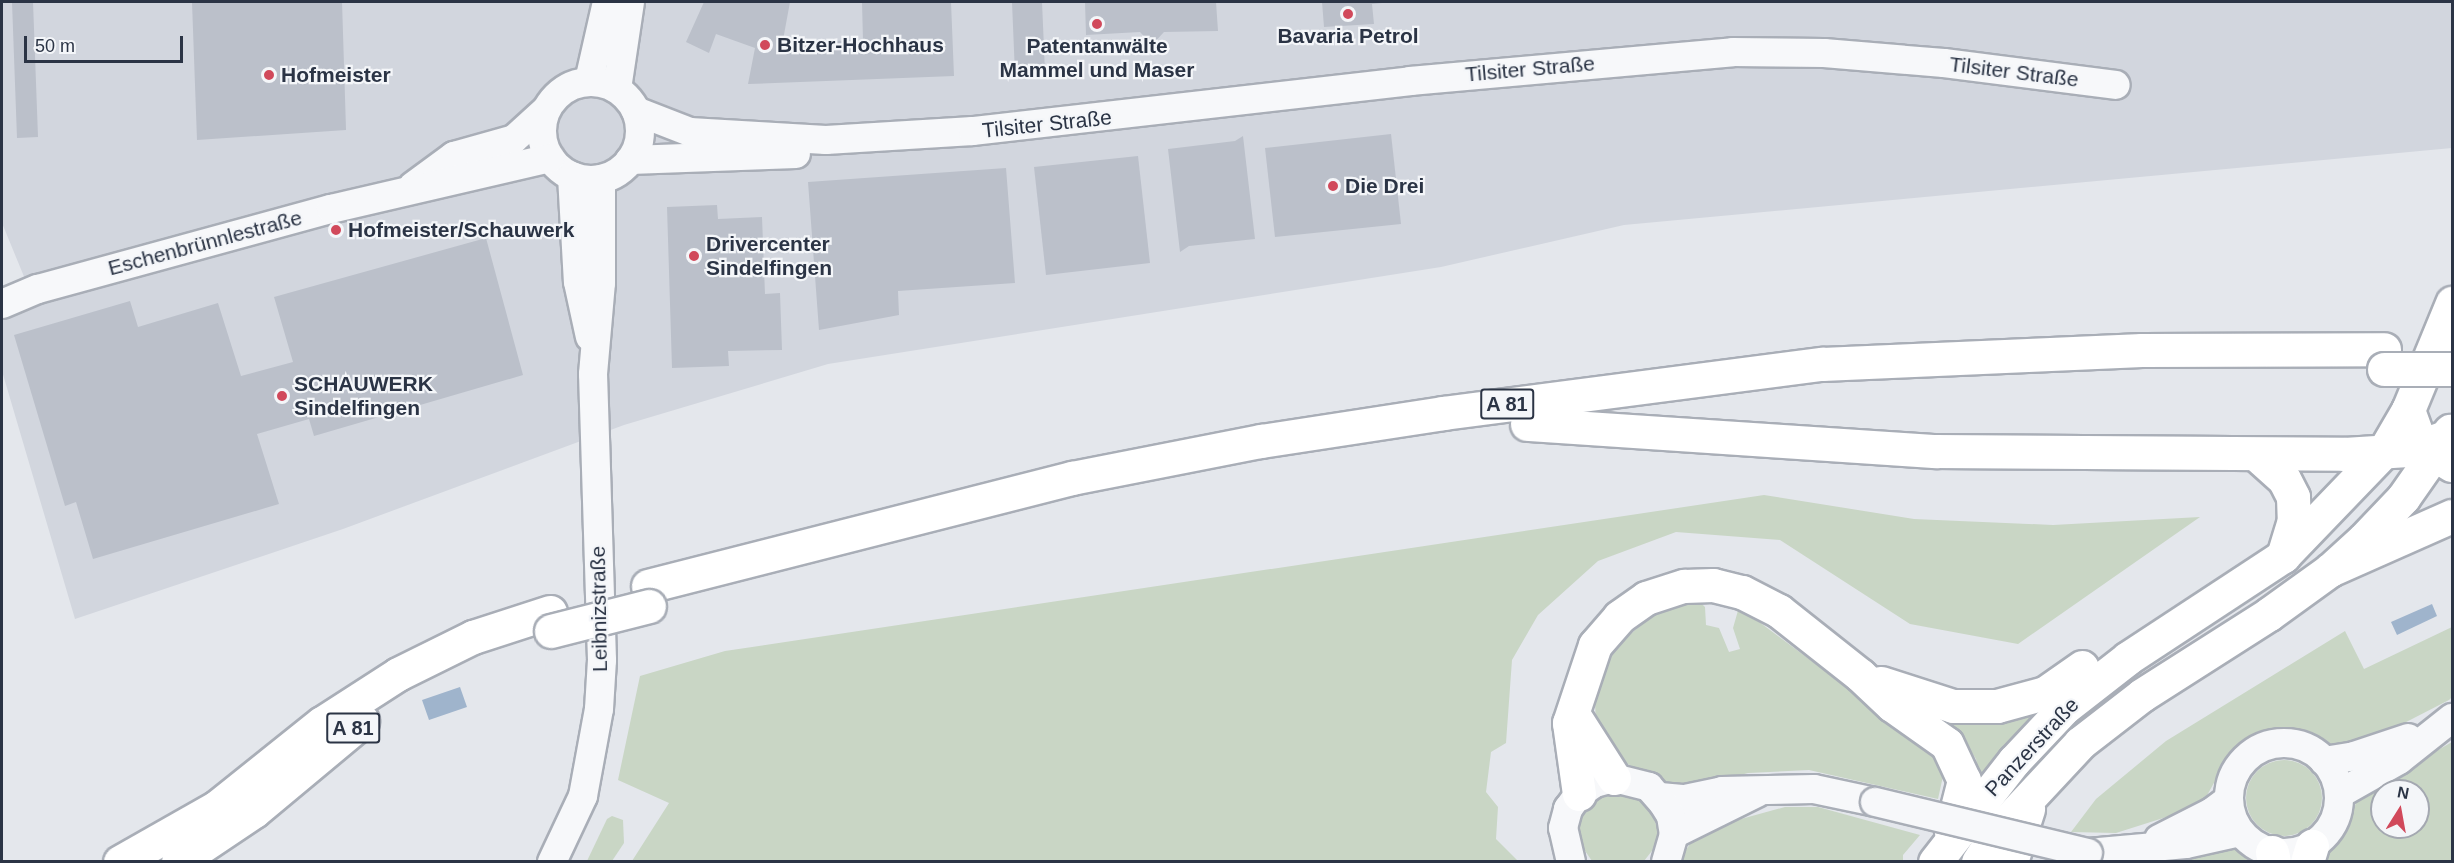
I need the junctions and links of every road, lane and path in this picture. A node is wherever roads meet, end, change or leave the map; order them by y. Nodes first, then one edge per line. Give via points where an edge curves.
1 (607, 2) edge
2 (630, 2) edge
3 (589, 81) junction
4 (2116, 85) dead end
5 (617, 89) junction
6 (546, 110) junction
7 (636, 111) junction
8 (946, 133) junction
9 (550, 158) junction
10 (630, 160) junction
11 (572, 176) junction
12 (601, 179) junction
13 (411, 187) junction
14 (2452, 303) edge
15 (2, 304) edge
16 (594, 347) junction
17 (2452, 349) edge
18 (2384, 359) junction
19 (2452, 369) edge
20 (2408, 410) junction
21 (1527, 424) junction
22 (2442, 446) edge
23 (2384, 451) junction
24 (2257, 455) junction
25 (2452, 516) edge
26 (2283, 556) junction
27 (2330, 570) junction
28 (649, 596) junction
29 (550, 622) junction
30 (2159, 638) junction
31 (1860, 675) junction
32 (1572, 712) junction
33 (2444, 724) edge
34 (2324, 761) junction
35 (1614, 778) junction
36 (1759, 792) junction
37 (2033, 793) junction
38 (1579, 794) junction
39 (2339, 794) junction
40 (1660, 797) junction
41 (2229, 799) junction
42 (2240, 832) junction
43 (1674, 834) junction
44 (2141, 848) junction
45 (2310, 854) edge
46 (2273, 857) edge
47 (1566, 858) edge
48 (120, 861) edge
49 (178, 861) edge
50 (552, 861) edge
51 (1666, 861) edge
52 (1935, 861) edge
53 (1978, 861) edge
54 (2011, 861) edge

1 - 3 street
2 - 5 street
3 - 5 street
3 - 6 street via 563,90
4 - 8 street, Tilsiter Straße via 1932,62 1824,53 1733,52 1503,71 1140,115
5 - 7 street
6 - 9 street via 542,135
6 - 13 street, Eschenbrünnlestraße via 514,140 454,156
7 - 8 street, Tilsiter Straße via 674,129 729,137 825,140
7 - 10 street via 640,136
8 - 10 street, Tilsiter Straße via 770,158
9 - 11 street
9 - 13 street, Eschenbrünnlestraße
10 - 12 street
11 - 12 street
11 - 16 street, Leibnizstraße via 578,282
12 - 16 street, Leibnizstraße via 601,283
13 - 15 street, Eschenbrünnlestraße via 38,289
14 - 20 main road
16 - 50 street, Leibnizstraße via 602,660 599,709 583,796
17 - 18 main road, A 81
18 - 19 main road, A 81, bridge
18 - 21 main road, A 81 via 1822,386
18 - 28 main road, A 81 via 2142,350 1822,364 1443,412 1261,441 1072,478
20 - 22 main road
20 - 23 main road
21 - 24 main road via 1923,451
21 - 28 main road, A 81 via 1254,465 1061,500
22 - 23 main road
22 - 27 main road via 2395,506
23 - 24 main road
23 - 26 main road
24 - 26 main road via 2284,479 2294,497 2294,520
25 - 27 main road
26 - 30 main road, Panzerstraße
27 - 37 main road via 2227,643 2142,695 2080,743
28 - 29 main road, A 81, bridge
29 - 48 main road, A 81 via 473,637 398,674 303,737 217,807
29 - 49 main road, A 81 via 454,666 376,710 254,811
30 - 31 main road via 2096,657 2045,693 1997,706 1953,706
30 - 52 main road, Panzerstraße via 2064,708 2014,761
31 - 32 main road via 1764,602 1713,585 1684,586 1646,598 1605,632 1587,661
31 - 52 main road via 1892,705 1947,744 1960,768 1963,792 1958,814
32 - 35 main road
32 - 38 main road via 1569,736
33 - 34 street via 2354,756
33 - 39 street via 2398,760
34 - 39 street
34 - 41 street via 2300,746 2270,745 2245,759 2230,784
35 - 38 street via 1595,783
35 - 40 street via 1632,780
36 - 40 street via 1722,790 1685,799
36 - 43 street
36 - 44 street, bridge via 1830,790 2088,853
37 - 53 main road
37 - 54 main road
38 - 47 street via 1568,810 1563,828
39 - 45 street via 2333,824
40 - 43 street via 1671,816
41 - 42 street
41 - 44 street via 2212,812
42 - 44 street via 2186,844
42 - 46 street
43 - 51 street
45 - 46 street

